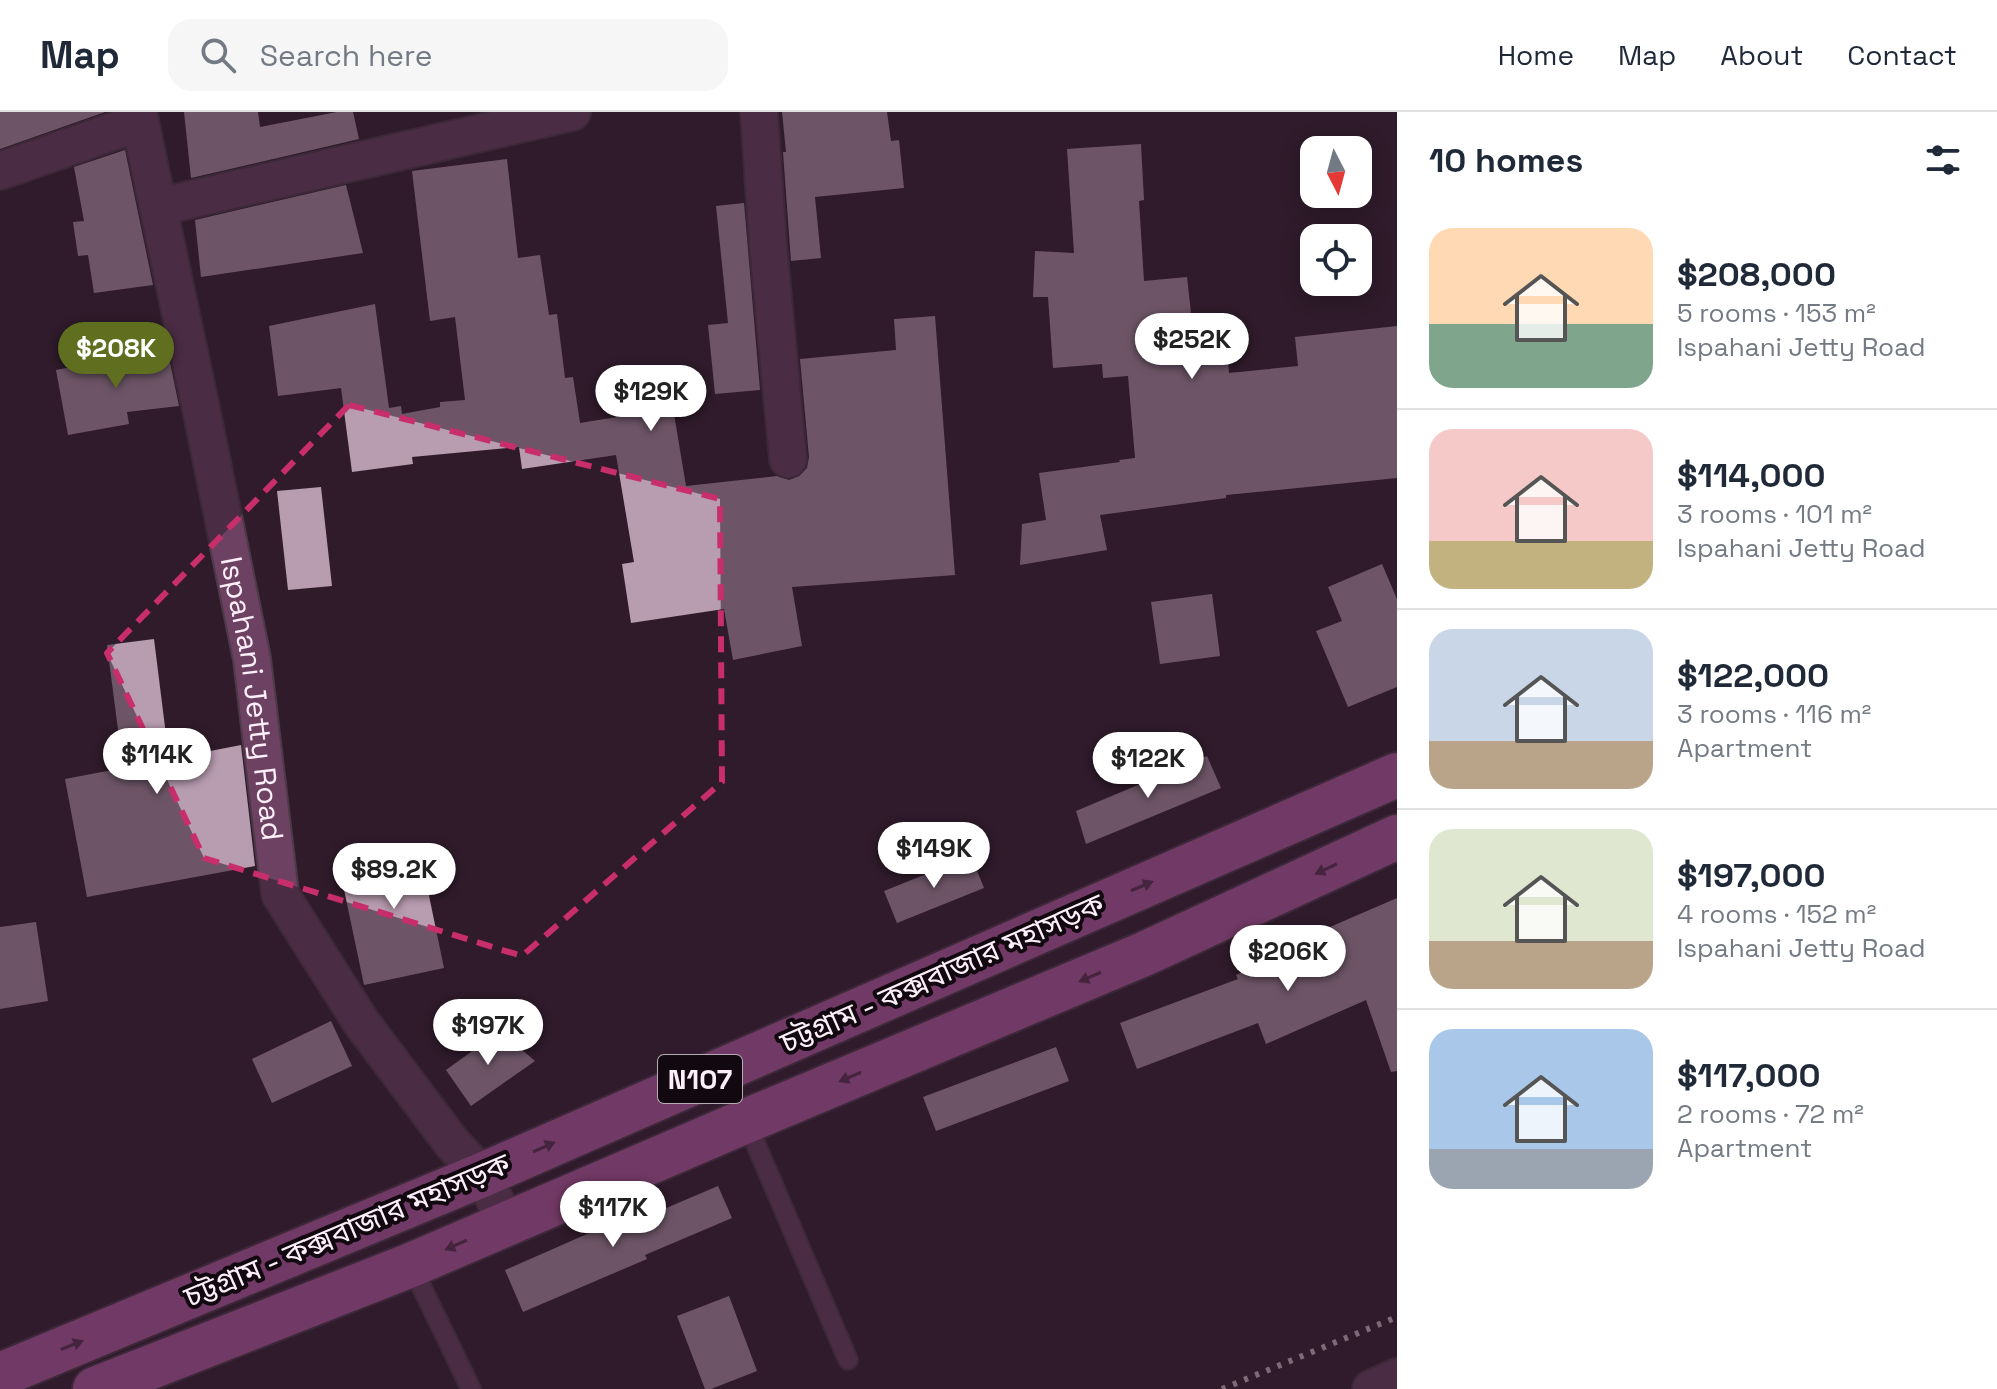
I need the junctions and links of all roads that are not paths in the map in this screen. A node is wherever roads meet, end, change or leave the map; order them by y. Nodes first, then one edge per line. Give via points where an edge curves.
1 (572, 112) edge
2 (759, 112) edge
3 (139, 117) edge
4 (0, 171) edge
5 (158, 207) junction
6 (788, 459) dead end
7 (1397, 775) edge
8 (1397, 837) edge
9 (746, 1121) junction
10 (482, 1175) junction
11 (506, 1222) junction
12 (411, 1265) junction
13 (848, 1360) dead end
14 (0, 1375) edge
15 (1397, 1377) edge
16 (95, 1389) edge
17 (471, 1389) edge
18 (1371, 1389) edge

1 - 5 street
2 - 6 street
3 - 4 street
3 - 5 street, Ispahani Jetty Road
5 - 10 street, Ispahani Jetty Road via 252,659 280,894 361,1022
10 -> 7 highway, চট্টগ্রাম - কক্সবাজার মহাসড়ক / N107
8 -> 9 highway, চট্টগ্রাম - কক্সবাজার মহাসড়ক / N107 via 1144,954
9 - 11 highway, চট্টগ্রাম - কক্সবাজার মহাসড়ক / N107
9 - 13 lane
10 - 11 street, Ispahani Jetty Road
14 -> 10 highway, চট্টগ্রাম - কক্সবাজার মহাসড়ক / N107
11 -> 12 highway, চট্টগ্রাম - কক্সবাজার মহাসড়ক / N107
12 - 16 highway, চট্টগ্রাম - কক্সবাজার মহাসড়ক / N107
12 - 17 lane
15 - 18 street

